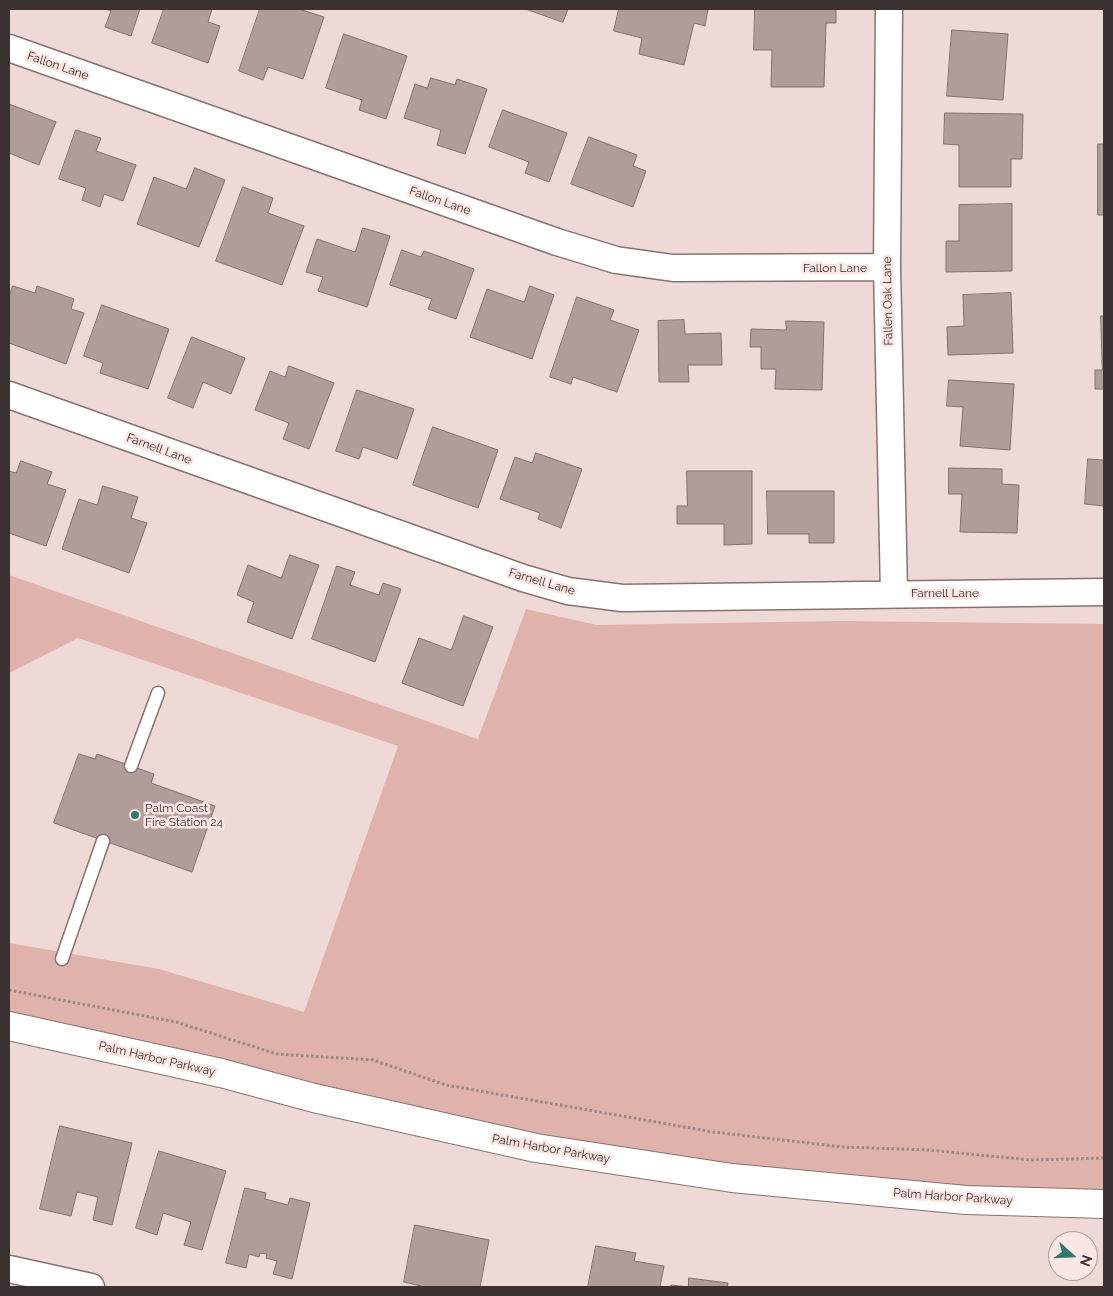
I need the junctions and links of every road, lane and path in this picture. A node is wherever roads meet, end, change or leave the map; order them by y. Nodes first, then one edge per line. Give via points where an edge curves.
1 (889, 9) edge
2 (9, 48) edge
3 (887, 267) junction
4 (9, 395) edge
5 (1104, 592) edge
6 (894, 593) junction
7 (158, 692) dead end
8 (131, 766) dead end
9 (103, 841) dead end
10 (62, 959) dead end
11 (9, 990) edge
12 (9, 1026) edge
13 (1104, 1158) edge
14 (1104, 1204) edge
15 (9, 1268) edge
16 (91, 1287) edge

1 - 3 street, Fallen Oak Lane
2 - 3 street, Fallon Lane via 556,242 616,260 673,268
3 - 6 street, Fallen Oak Lane
4 - 6 street, Farnell Lane via 523,578 568,591 640,598
5 - 6 street, Farnell Lane
7 - 8 lane
9 - 10 lane
11 - 13 path via 176,1022 277,1054 373,1060 446,1085 713,1132 843,1147 928,1150 1032,1160
12 - 14 street, Palm Harbor Parkway via 536,1148 741,1179 966,1200
15 - 16 street

